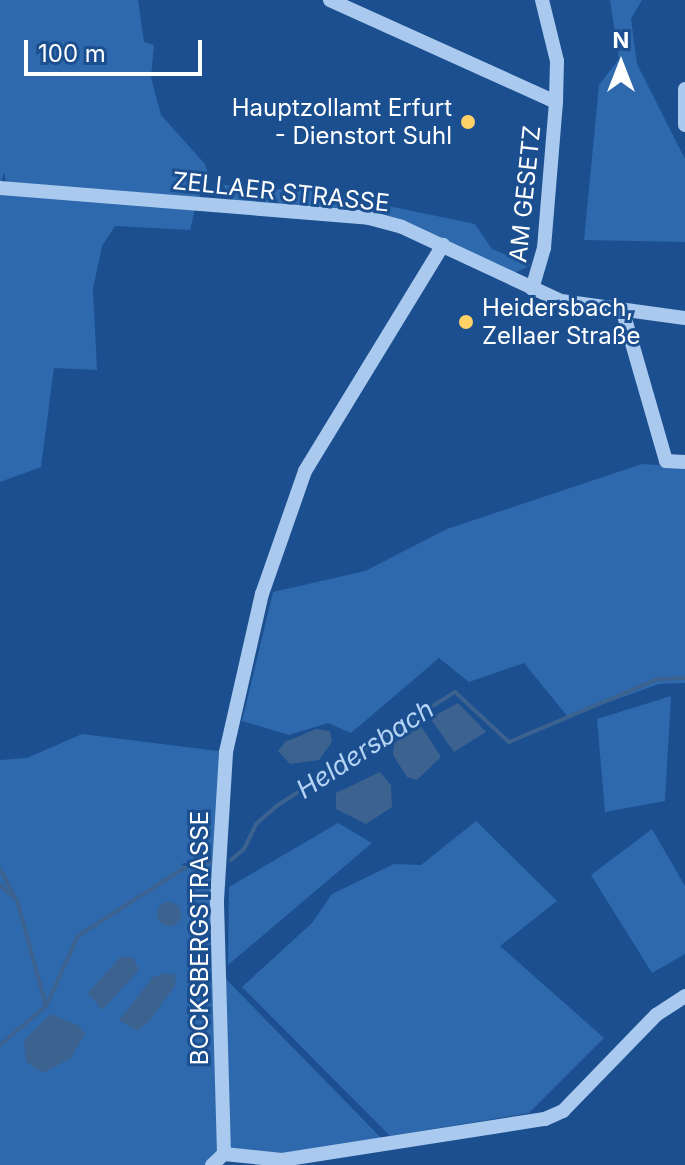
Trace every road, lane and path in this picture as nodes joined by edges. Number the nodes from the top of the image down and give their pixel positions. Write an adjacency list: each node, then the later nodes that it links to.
1 (330, 0): 4 (street, AM GESETZ)
2 (542, 0): 4 (street, AM GESETZ)
3 (685, 89): 5 (street)
4 (556, 102): 8 (street, AM GESETZ)
5 (685, 125)
6 (0, 188): 7 (street, ZELLAER STRASSE)
7 (443, 245): 8 (street, ZELLAER STRASSE); 13 (street, BOCKSBERGSTRASSE)
8 (532, 289): 9 (street, ZELLAER STRASSE)
9 (623, 312): 10 (street, ZELLAER STRASSE); 11 (street)
10 (685, 318)
11 (685, 462)
12 (685, 996): 13 (street)
13 (224, 1154): 14 (street)
14 (212, 1165)

